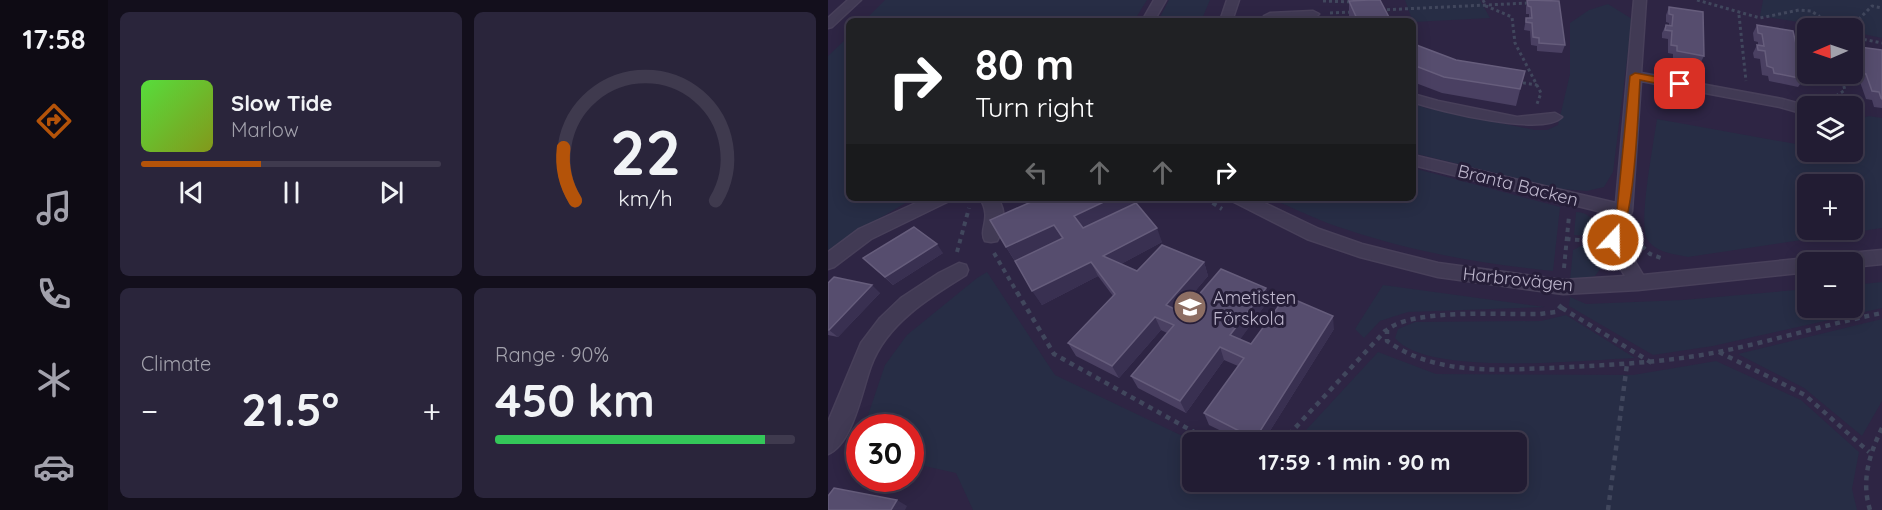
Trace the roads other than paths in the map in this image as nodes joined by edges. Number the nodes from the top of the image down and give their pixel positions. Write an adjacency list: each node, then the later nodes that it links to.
1 (855, 0): 11 (street)
2 (1160, 0): 7 (street)
3 (1233, 0): 8 (street)
4 (1275, 0): 9 (street)
5 (1311, 0): 10 (street)
6 (1640, 0): 12 (street)
7 (1151, 18)
8 (1227, 18)
9 (1270, 18): 10 (street)
10 (1314, 18)
11 (828, 24)
12 (1635, 76): 14 (street); 20 (street)
13 (1416, 99): 15 (street)
14 (1797, 108)
15 (1555, 117)
16 (1416, 161): 20 (street, Branta Backen)
17 (935, 201): 24 (street)
18 (992, 201): 21 (street)
19 (1246, 201): 27 (street, Harbrovägen)
20 (1624, 211): 27 (street)
21 (991, 236)
22 (1882, 257): 23 (street)
23 (1863, 259)
24 (828, 262)
25 (1797, 266): 27 (street, Harbrovägen)
26 (959, 270): 28 (street)
27 (1638, 283)
28 (828, 443)

